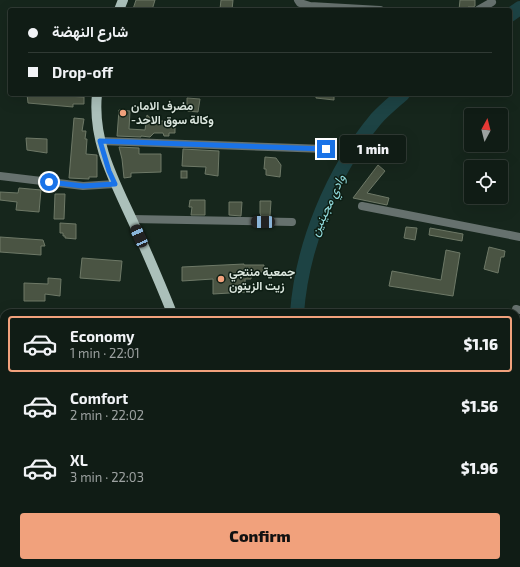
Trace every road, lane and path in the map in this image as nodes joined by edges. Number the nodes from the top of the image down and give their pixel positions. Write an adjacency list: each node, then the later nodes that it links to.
1 (298, 0): 3 (street)
2 (492, 2): 4 (street)
3 (345, 8)
4 (482, 8)
5 (97, 96): 6 (main road)
6 (100, 141): 7 (street); 9 (main road)
7 (326, 149)
8 (0, 176): 9 (street)
9 (115, 184): 11 (main road)
10 (362, 206): 13 (street)
11 (131, 219): 12 (street); 14 (main road)
12 (292, 222)
13 (520, 237)
14 (170, 309)

